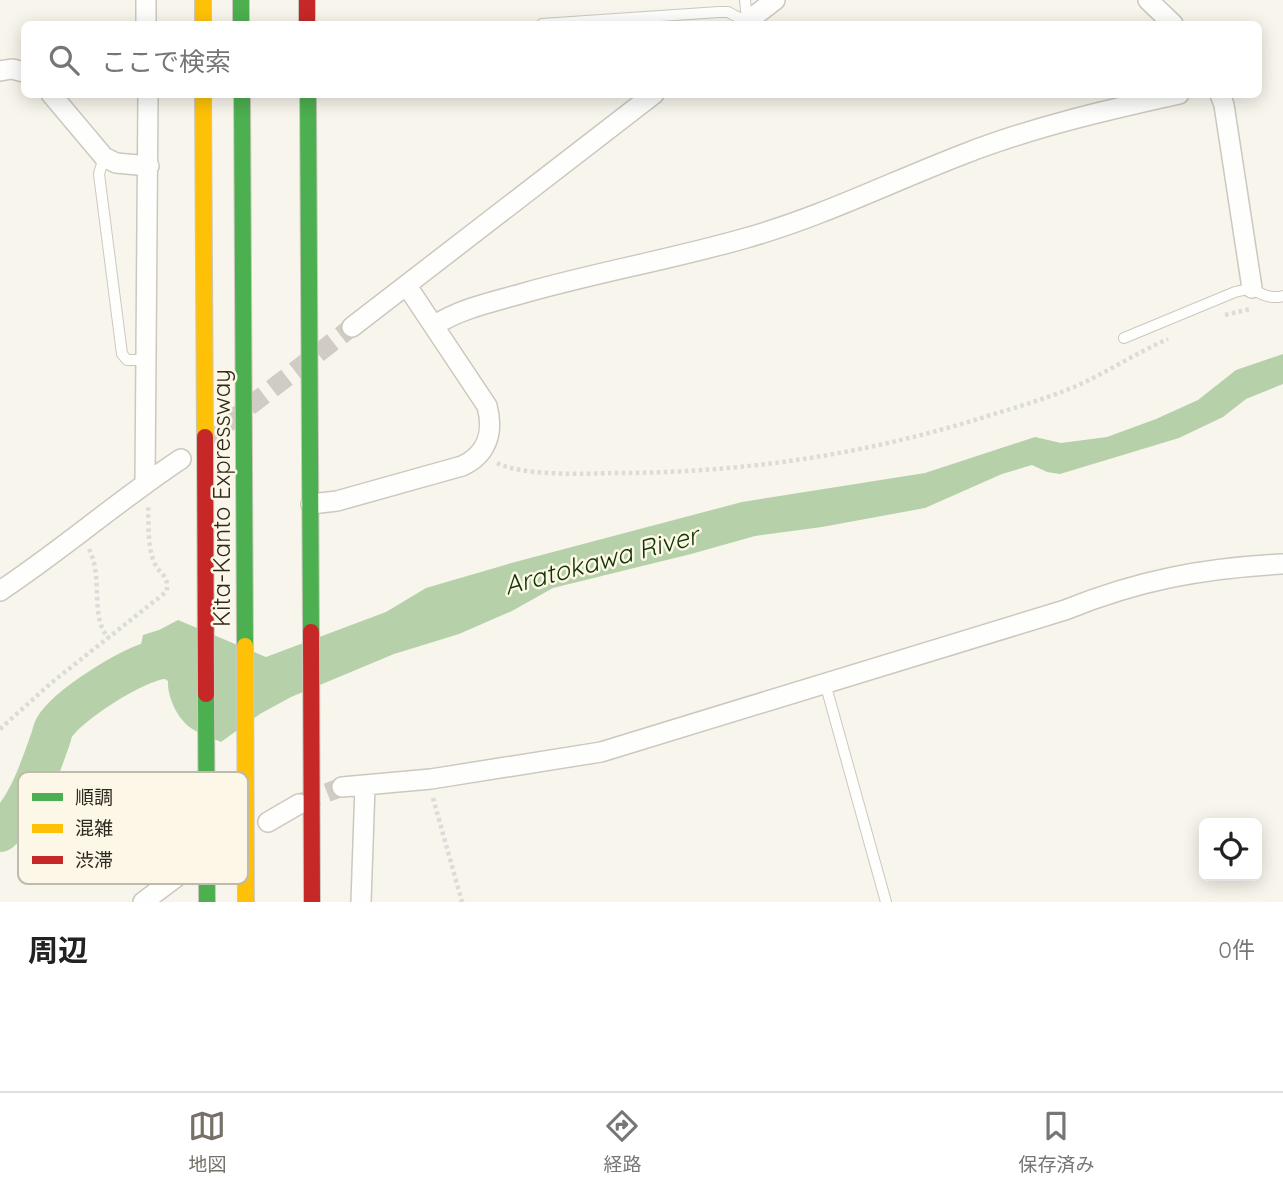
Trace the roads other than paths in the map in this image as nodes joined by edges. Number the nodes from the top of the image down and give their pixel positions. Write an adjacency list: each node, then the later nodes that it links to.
1 (146, 0): 8 (street)
2 (203, 0): 9 (main road)
3 (241, 0): 10 (main road)
4 (307, 0): 11 (main road)
5 (745, 0): 14 (lane)
6 (775, 0): 15 (street)
7 (1148, 0): 16 (street)
8 (146, 21)
9 (203, 21)
10 (241, 21)
11 (307, 21)
12 (586, 21): 13 (lane)
13 (742, 21)
14 (745, 21)
15 (748, 21)
16 (1170, 21)
17 (0, 71): 18 (street)
18 (21, 71)
19 (54, 98): 27 (street)
20 (148, 98): 28 (street)
21 (203, 98): 42 (main road, Kita-Kanto Expressway)
22 (242, 98): 43 (main road, Kita-Kanto Expressway)
23 (308, 98): 38 (main road)
24 (649, 98): 29 (street)
25 (1161, 98): 32 (street)
26 (1221, 98): 30 (street)
27 (104, 157): 28 (street); 35 (lane)
28 (149, 166): 35 (street)
29 (407, 286): 32 (street); 33 (street)
30 (1252, 288): 31 (lane); 34 (lane)
31 (1280, 297)
32 (435, 325): 38 (street)
33 (352, 327)
34 (1124, 338)
35 (146, 360): 37 (street)
36 (181, 459): 37 (street)
37 (145, 483): 40 (street)
38 (311, 504): 54 (main road)
39 (1283, 564): 41 (street)
40 (0, 591)
41 (825, 683): 44 (street); 56 (lane)
42 (207, 772)
43 (245, 772)
44 (365, 786): 45 (street); 55 (street)
45 (342, 787)
46 (299, 804): 47 (street)
47 (268, 822)
48 (167, 884): 51 (street)
49 (207, 884): 52 (main road, Kita-Kanto Expressway)
50 (246, 884): 53 (main road, Kita-Kanto Expressway)
51 (143, 902)
52 (207, 902)
53 (246, 902)
54 (312, 902)
55 (361, 902)
56 (886, 902)

